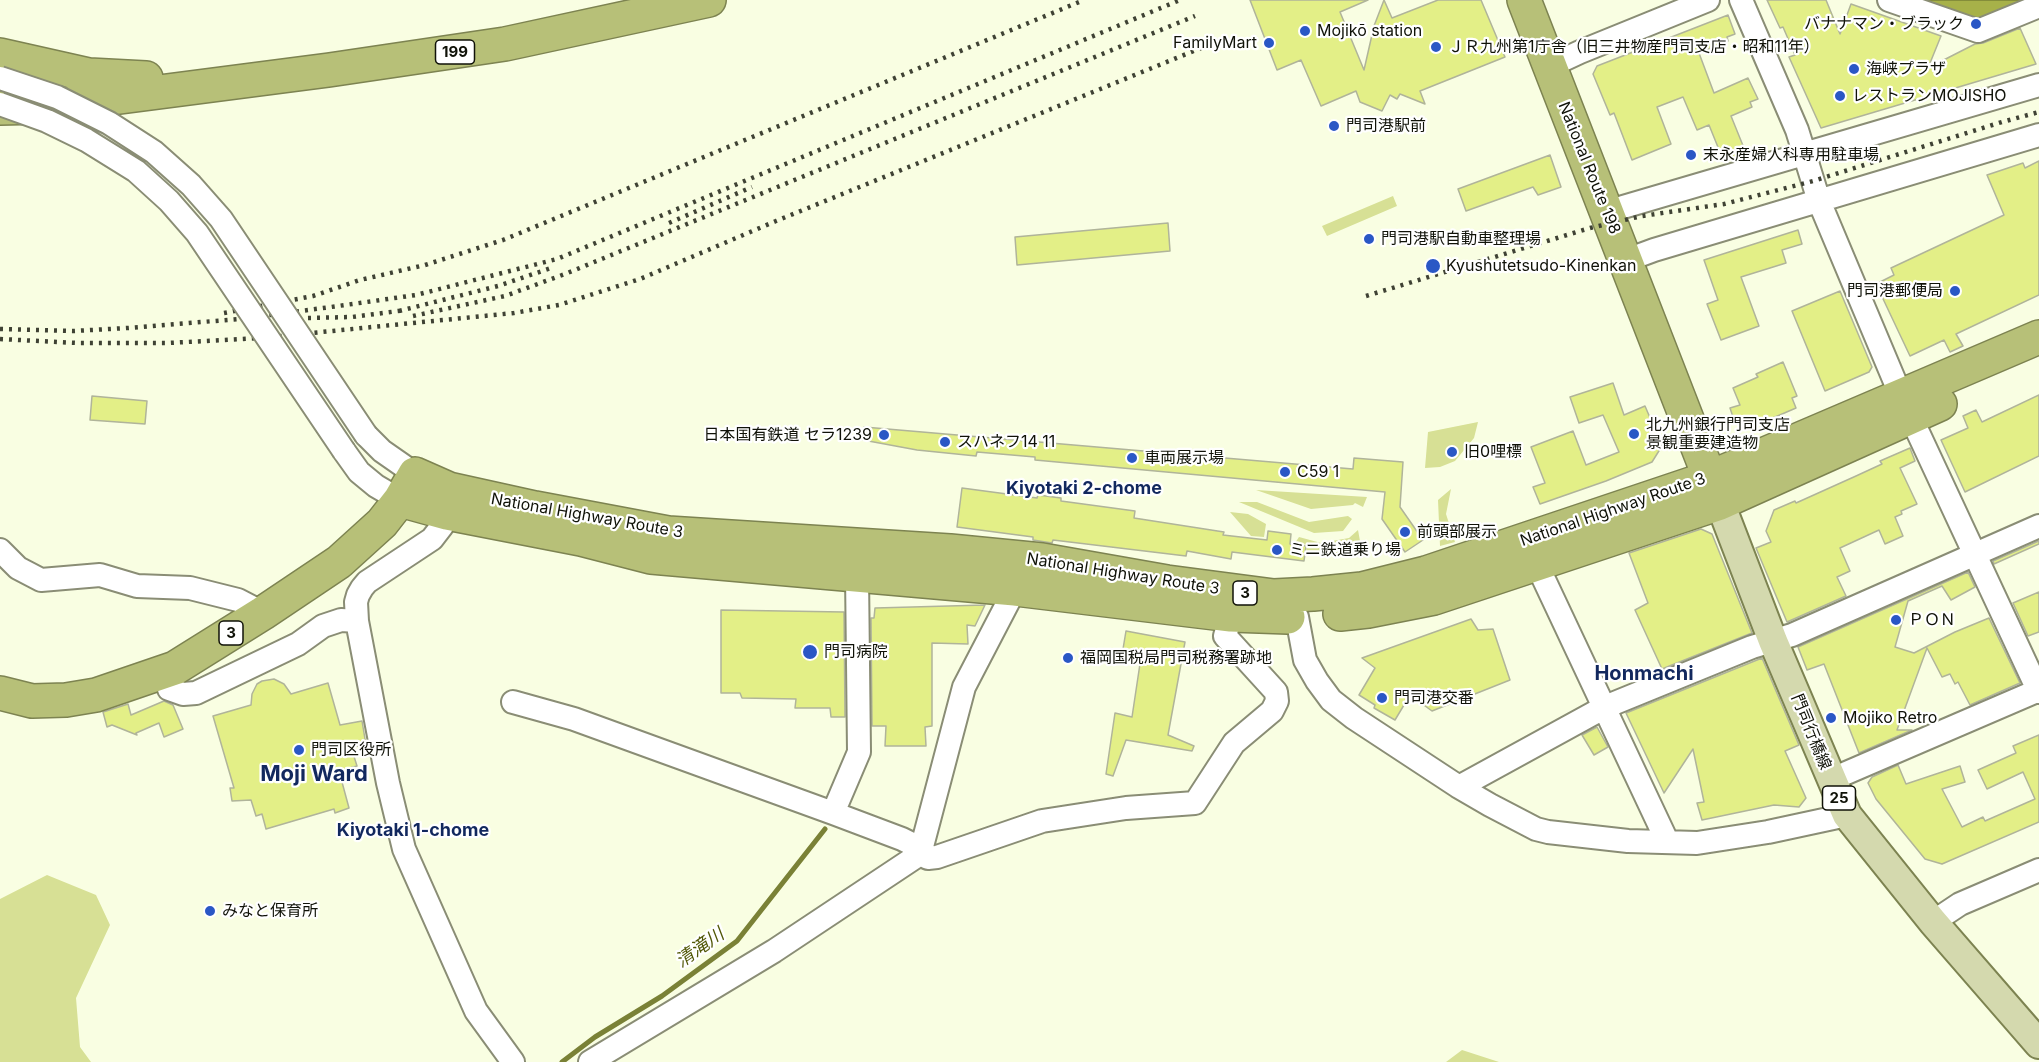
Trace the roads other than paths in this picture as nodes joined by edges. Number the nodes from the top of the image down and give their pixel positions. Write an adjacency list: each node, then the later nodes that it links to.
1 (1524, 0): 8 (highway, National Route 198)
2 (1708, 0): 8 (street)
3 (1741, 0): 14 (street)
4 (1889, 0): 6 (street)
5 (692, 2): 10 (highway, 199)
6 (2039, 6)
7 (0, 55): 10 (highway, 199)
8 (1550, 66): 16 (highway, National Route 198)
9 (0, 78): 21 (street, bridge)
10 (222, 82): 12 (highway, 199)
11 (2039, 85): 14 (street)
12 (0, 106): 21 (street, bridge)
13 (2039, 135): 15 (street)
14 (1805, 153): 15 (street); 16 (street)
15 (1819, 201): 17 (street); 20 (street)
16 (1606, 212): 17 (highway, National Route 198)
17 (1626, 260): 22 (highway, National Route 198)
18 (2039, 337): 20 (highway, National Highway Route 3 / 3)
19 (2039, 361): 20 (highway, National Highway Route 3 / 3)
20 (1906, 406): 22 (highway, National Highway Route 3 / 3); 25 (street)
21 (407, 487): 23 (highway, National Highway Route 3 / 3); 28 (highway, National Highway Route 3 / 3); 31 (highway, 3)
22 (1715, 491): 27 (highway, National Highway Route 3 / 3); 35 (main road, 門司行橋線 / 25)
23 (447, 513): 29 (highway, National Highway Route 3 / 3); 34 (street)
24 (2039, 526): 25 (street)
25 (1971, 548): 35 (street); 37 (street)
26 (0, 550): 31 (street)
27 (1531, 551): 28 (highway, National Highway Route 3 / 3); 33 (highway, National Highway Route 3 / 3); 40 (street)
28 (1025, 558): 30 (street)
29 (858, 574): 30 (highway, National Highway Route 3 / 3); 43 (street)
30 (1015, 589): 32 (highway, National Highway Route 3 / 3); 46 (street)
31 (263, 613): 36 (highway, 3)
32 (1231, 615): 33 (highway, National Highway Route 3 / 3); 46 (street)
33 (1297, 617): 42 (street)
34 (357, 621): 36 (street); 50 (street)
35 (1783, 638): 40 (street); 41 (main road, 門司行橋線 / 25)
36 (164, 671): 38 (highway, 3)
37 (2039, 691): 41 (street)
38 (0, 693)
39 (513, 702): 43 (street)
40 (1605, 707): 42 (street); 45 (street)
41 (1830, 780): 44 (main road, 門司行橋線 / 25)
42 (1459, 787): 45 (street)
43 (833, 813): 46 (street)
44 (1847, 815): 45 (street); 48 (main road, 門司行橋線 / 25)
45 (1667, 841)
46 (920, 854): 51 (street)
47 (2039, 870): 48 (street)
48 (1933, 922): 49 (main road, 門司行橋線 / 25)
49 (2039, 1044)
50 (513, 1062)
51 (590, 1062)

